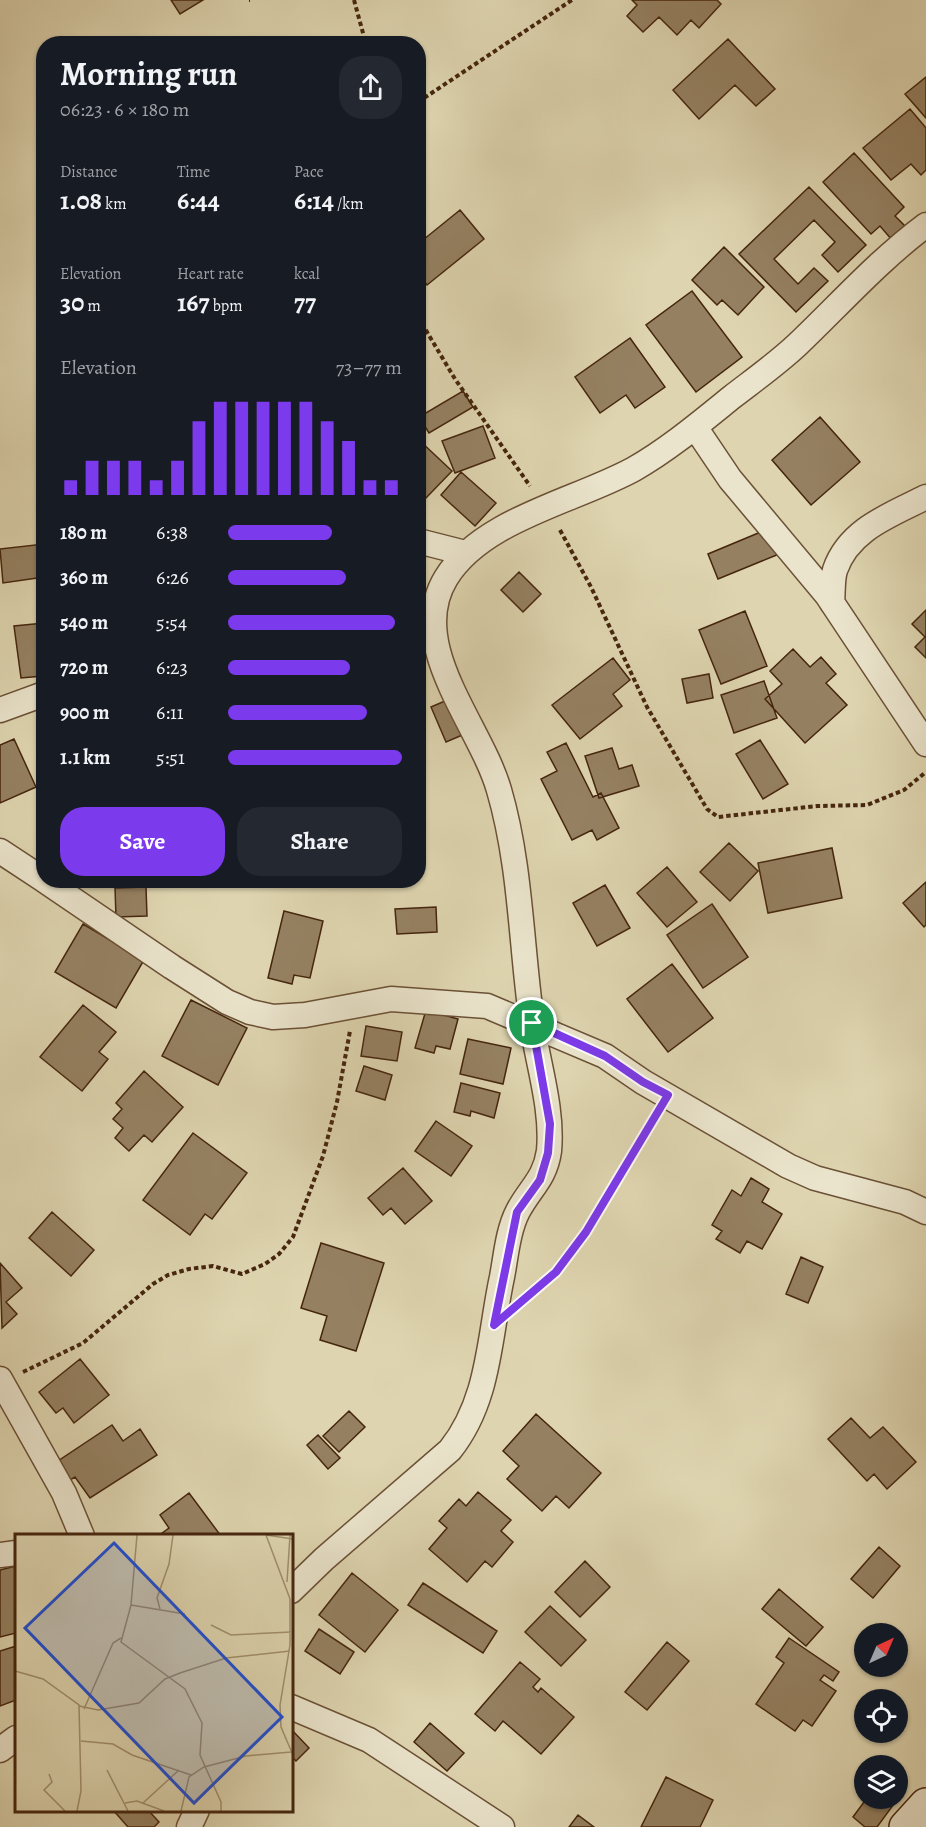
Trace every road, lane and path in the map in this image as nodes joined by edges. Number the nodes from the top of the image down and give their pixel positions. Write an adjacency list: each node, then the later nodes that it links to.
1 (354, 0): 3 (path)
2 (572, 0): 4 (path)
3 (364, 36)
4 (426, 97)
5 (926, 225): 7 (street)
6 (426, 330): 9 (path)
7 (695, 427): 9 (street); 12 (street)
8 (926, 497): 12 (street)
9 (545, 506): 11 (street); 16 (path)
10 (426, 543): 11 (street)
11 (465, 553): 21 (street)
12 (832, 603): 15 (street)
13 (36, 697): 14 (street)
14 (0, 710)
15 (926, 744)
16 (926, 772)
17 (0, 851): 18 (street)
18 (36, 875)
19 (56, 888): 20 (street)
20 (354, 1007): 21 (street); 25 (path)
21 (532, 1023): 22 (street); 24 (street)
22 (668, 1095): 23 (street); 24 (path)
23 (926, 1212)
24 (494, 1325): 29 (street)
25 (1, 1381): 26 (street)
26 (81, 1534)
27 (15, 1553): 28 (street)
28 (0, 1555)
29 (292, 1590)
30 (292, 1707): 36 (street)
31 (15, 1739): 32 (street)
32 (0, 1750)
33 (926, 1805): 37 (street)
34 (196, 1812): 35 (street)
35 (189, 1827)
36 (502, 1827)
37 (906, 1827)

